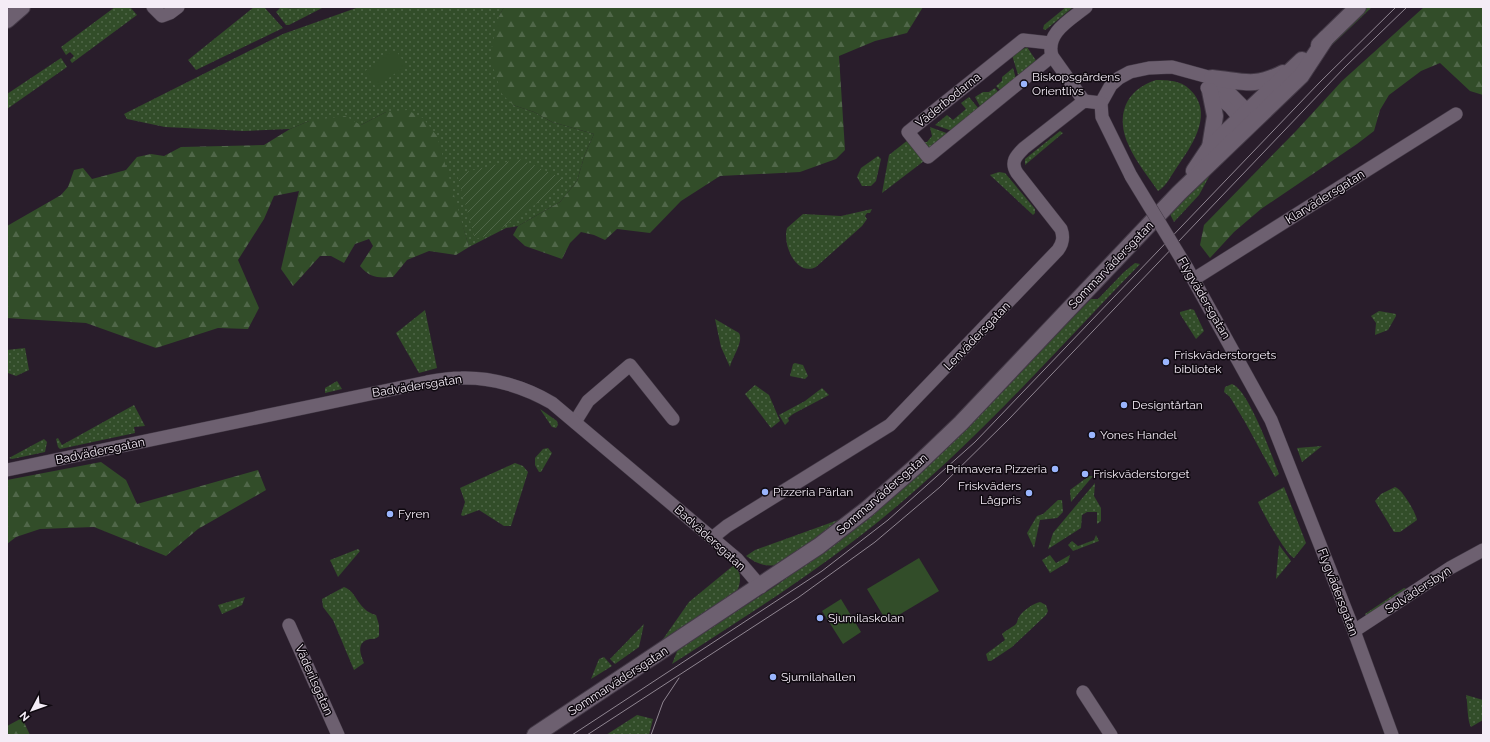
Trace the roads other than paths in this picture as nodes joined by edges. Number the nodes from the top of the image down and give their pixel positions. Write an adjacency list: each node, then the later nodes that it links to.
1 (22, 7): 6 (street)
2 (153, 7): 3 (street)
3 (178, 7)
4 (1086, 7): 8 (street)
5 (1358, 7): 7 (street, Sommarvädersgatan)
6 (7, 20)
7 (1326, 38): 10 (street, Sommarvädersgatan); 15 (street, Sommarvädersgatan)
8 (1050, 43): 9 (street); 9 (street, Väderbodarna)
9 (1052, 56): 12 (street)
10 (1295, 67): 11 (street); 15 (street, Sommarvädersgatan)
11 (1211, 84): 13 (street); 15 (street); 16 (street)
12 (1084, 100): 13 (street); 22 (street, Lenvädersgatan)
13 (1101, 103): 18 (street, Flygvädersgatan, bridge)
14 (1456, 114): 18 (street, Klarvädersgatan)
15 (1248, 119): 16 (street, Sommarvädersgatan); 17 (street, Sommarvädersgatan)
16 (1210, 147): 17 (street, Sommarvädersgatan)
17 (1179, 193): 24 (street, Sommarvädersgatan)
18 (1191, 274): 26 (street, Flygvädersgatan)
19 (673, 419): 20 (street)
20 (575, 422): 21 (street, Badvädersgatan); 22 (street, Badvädersgatan)
21 (7, 470)
22 (712, 538): 24 (street, Badvädersgatan)
23 (1483, 550): 26 (street, Solvädersbyn)
24 (761, 587): 29 (street, Sommarvädersgatan)
25 (289, 625): 28 (street, Väderilsgatan)
26 (1354, 631): 31 (street, Flygvädersgatan)
27 (1083, 692): 30 (street)
28 (338, 735)
29 (535, 735)
30 (1111, 735)
31 (1392, 735)

